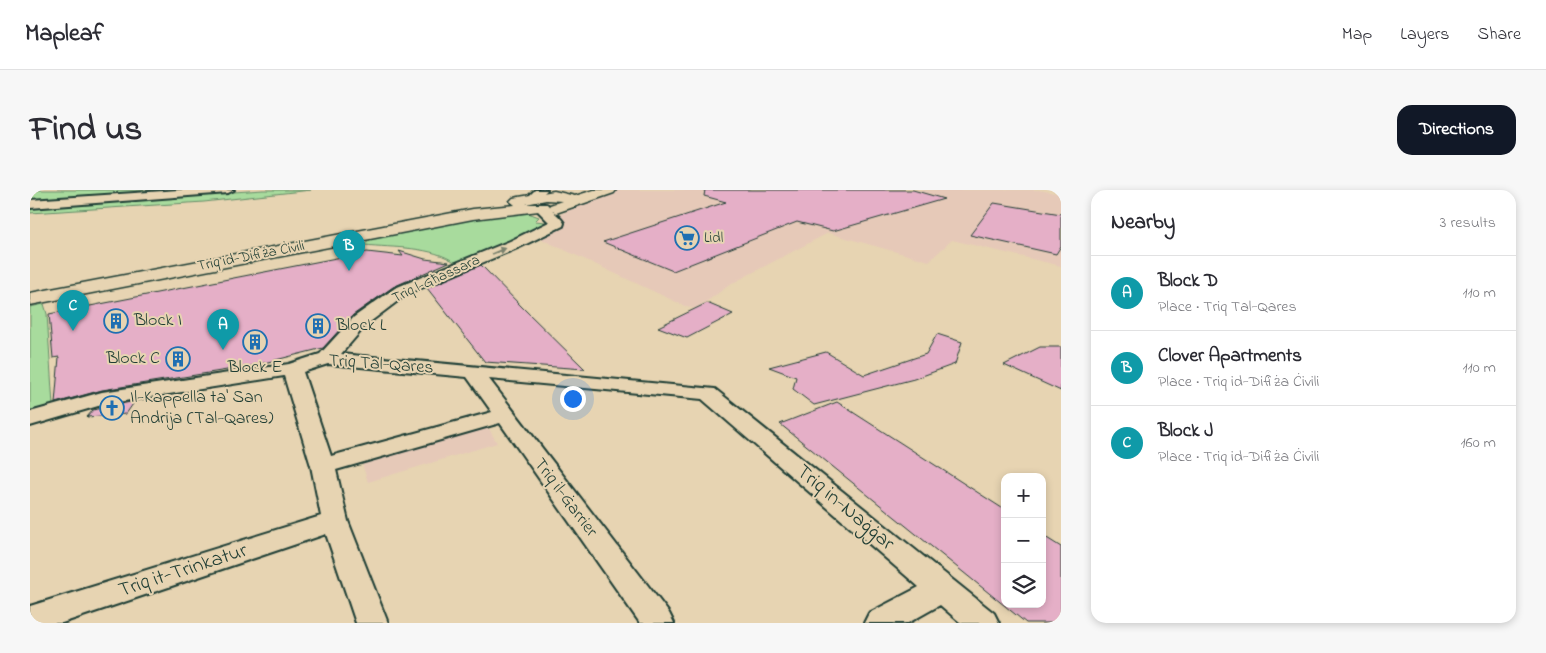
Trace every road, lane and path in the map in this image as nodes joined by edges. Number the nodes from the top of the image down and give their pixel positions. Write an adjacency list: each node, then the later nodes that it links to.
1 (228, 190): 4 (street)
2 (609, 190): 3 (main road, Triq id-Difiża Ċivili)
3 (552, 202): 5 (main road, Triq id-Difiża Ċivili); 6 (street, Triq l-Għassara, one-way to 3)
4 (30, 204)
5 (30, 299)
6 (327, 358): 7 (street, Triq Tal-Qares); 8 (street, Triq Tal-Qares)
7 (292, 370): 11 (street, Triq Tal-Qares); 12 (street)
8 (474, 372): 9 (street, Triq Tal-Qares); 10 (street, Triq il-Ġarrier)
9 (708, 393): 14 (street, Triq in-Naġġar)
10 (504, 415): 12 (street); 17 (street, Triq il-Ġarrier)
11 (30, 419)
12 (323, 466): 13 (street)
13 (336, 521): 15 (street, Triq it-Trinkatur); 16 (street)
14 (943, 590): 18 (street); 19 (street, Triq in-Naġġar)
15 (30, 620)
16 (372, 623)
17 (658, 623)
18 (880, 623)
19 (983, 623)

